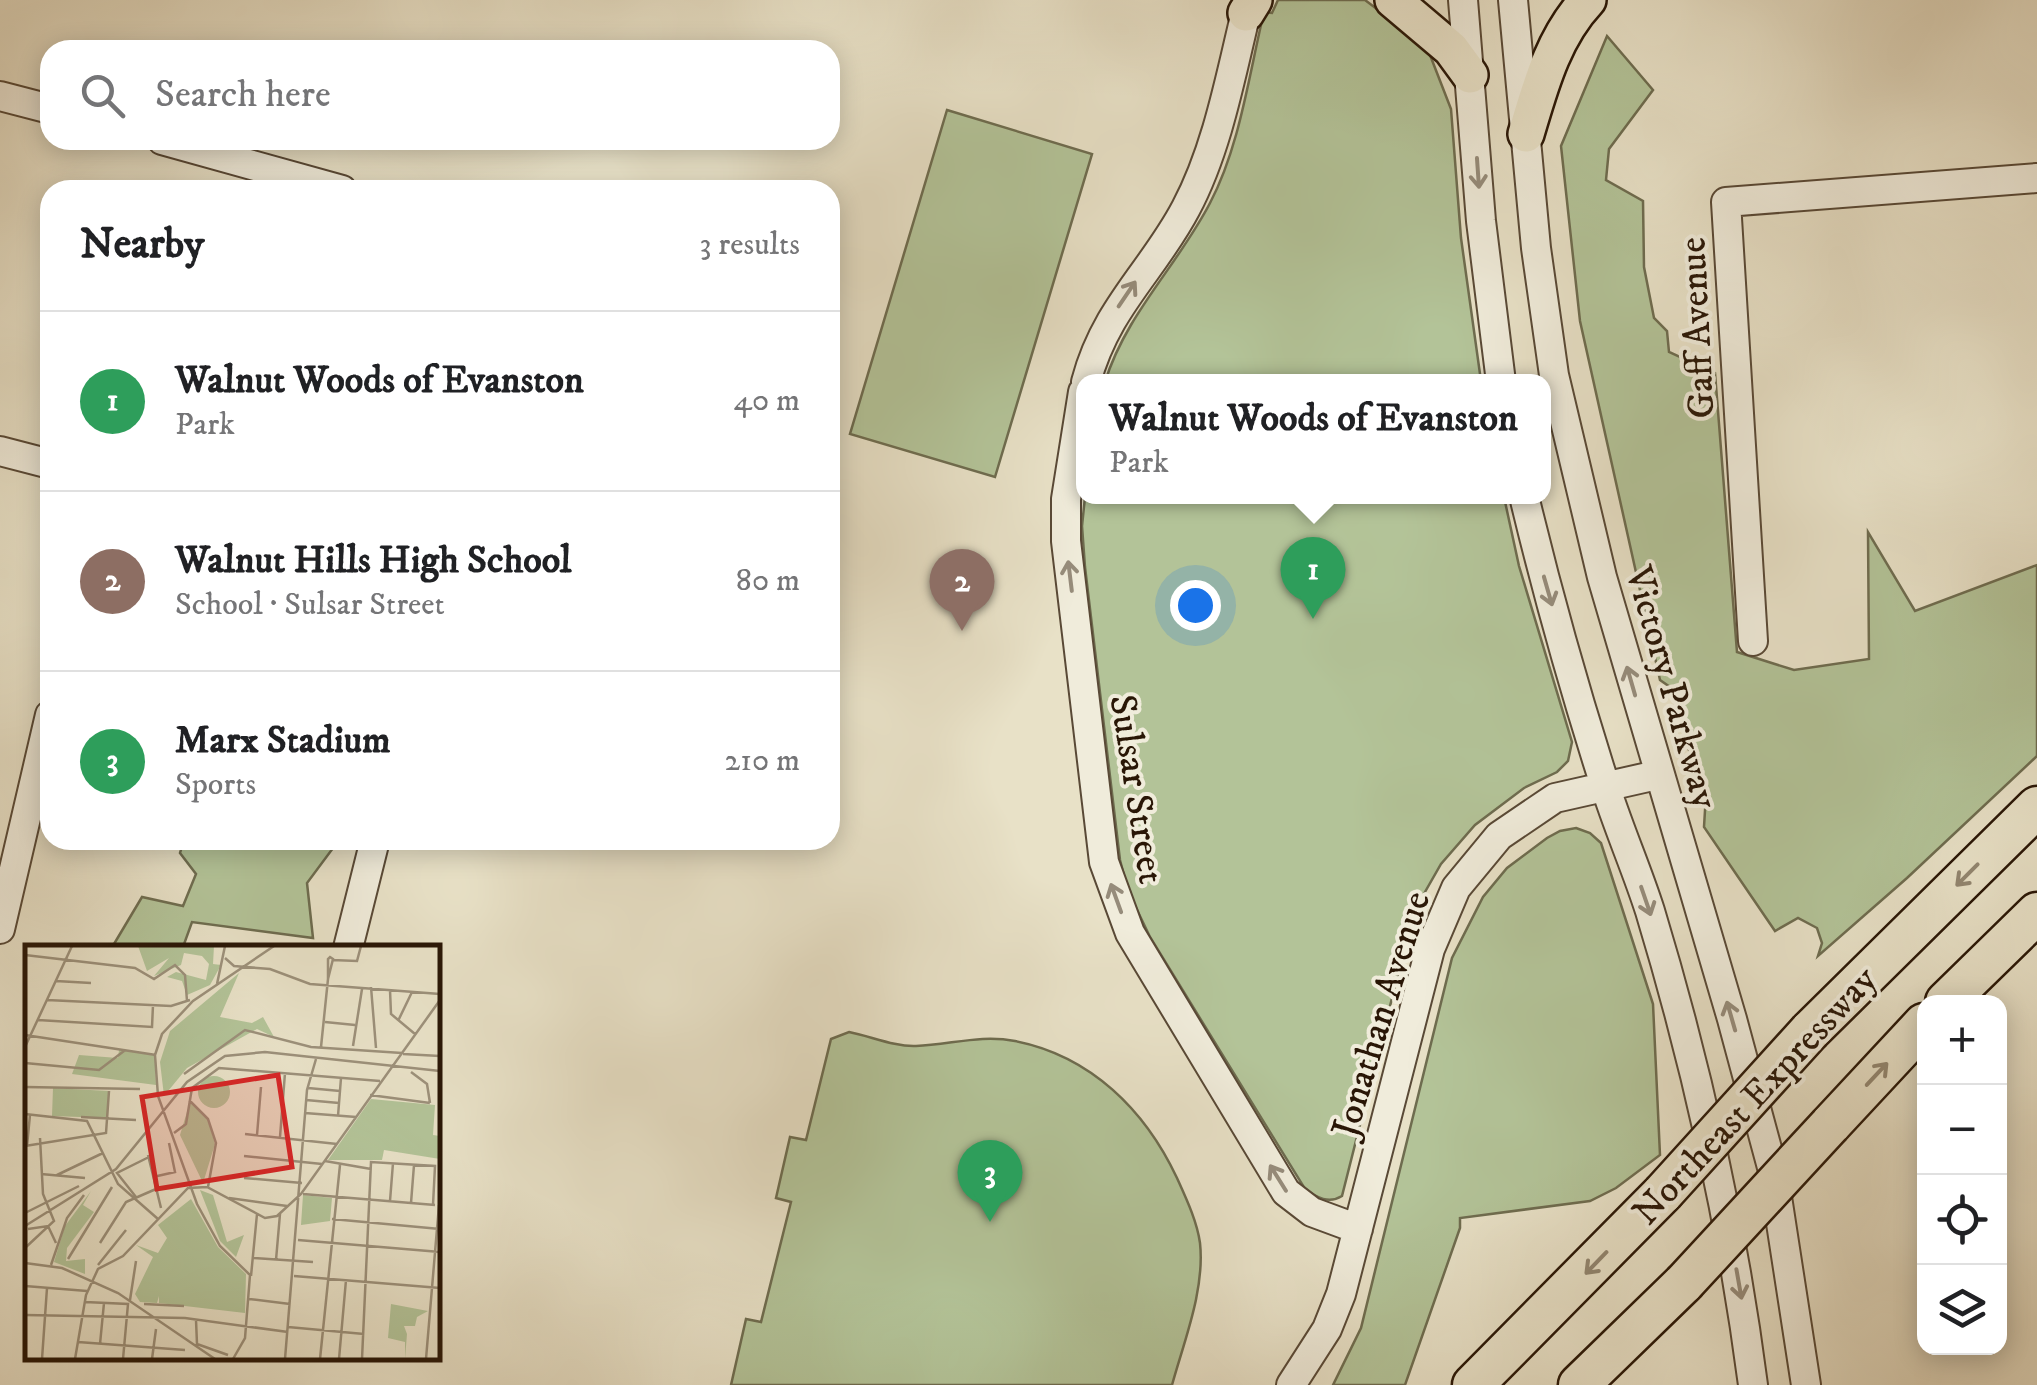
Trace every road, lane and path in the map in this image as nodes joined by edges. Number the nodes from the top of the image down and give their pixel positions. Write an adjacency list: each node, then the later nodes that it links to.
1 (1393, 0): 6 (main road)
2 (1463, 0): 6 (street)
3 (1513, 0): 9 (street, Victory Parkway)
4 (1588, 0): 9 (main road)
5 (1250, 4): 13 (street, one-way to 5)
6 (1470, 76): 14 (street, one-way to 14)
7 (0, 96): 8 (street)
8 (40, 106)
9 (1526, 134): 21 (street, Victory Parkway, one-way to 9)
10 (198, 150): 12 (street)
11 (2037, 178): 19 (street, Gaff Avenue)
12 (306, 180)
13 (1089, 374)
14 (1500, 374)
15 (1076, 436): 30 (street, Sulsar Street, one-way to 15)
16 (0, 452): 17 (street)
17 (40, 462)
18 (1526, 504): 22 (street, one-way to 22)
19 (1753, 641)
20 (40, 757): 26 (street)
21 (1658, 774): 22 (street, Jonathan Avenue); 35 (street, Victory Parkway, one-way to 21)
22 (1605, 784): 30 (street, Jonathan Avenue); 34 (street, one-way to 34)
23 (2037, 807): 32 (highway, Northeast Expressway, one-way to 32, bridge)
24 (372, 850): 27 (street)
25 (2037, 913): 28 (highway)
26 (0, 929)
27 (349, 945)
28 (1953, 995)
29 (1917, 1031): 33 (highway, Northeast Expressway, one-way to 29, bridge)
30 (1358, 1230): 31 (street, Jonathan Avenue)
31 (1291, 1385)
32 (1473, 1385)
33 (1579, 1385)
34 (1753, 1385)
35 (1806, 1385)

